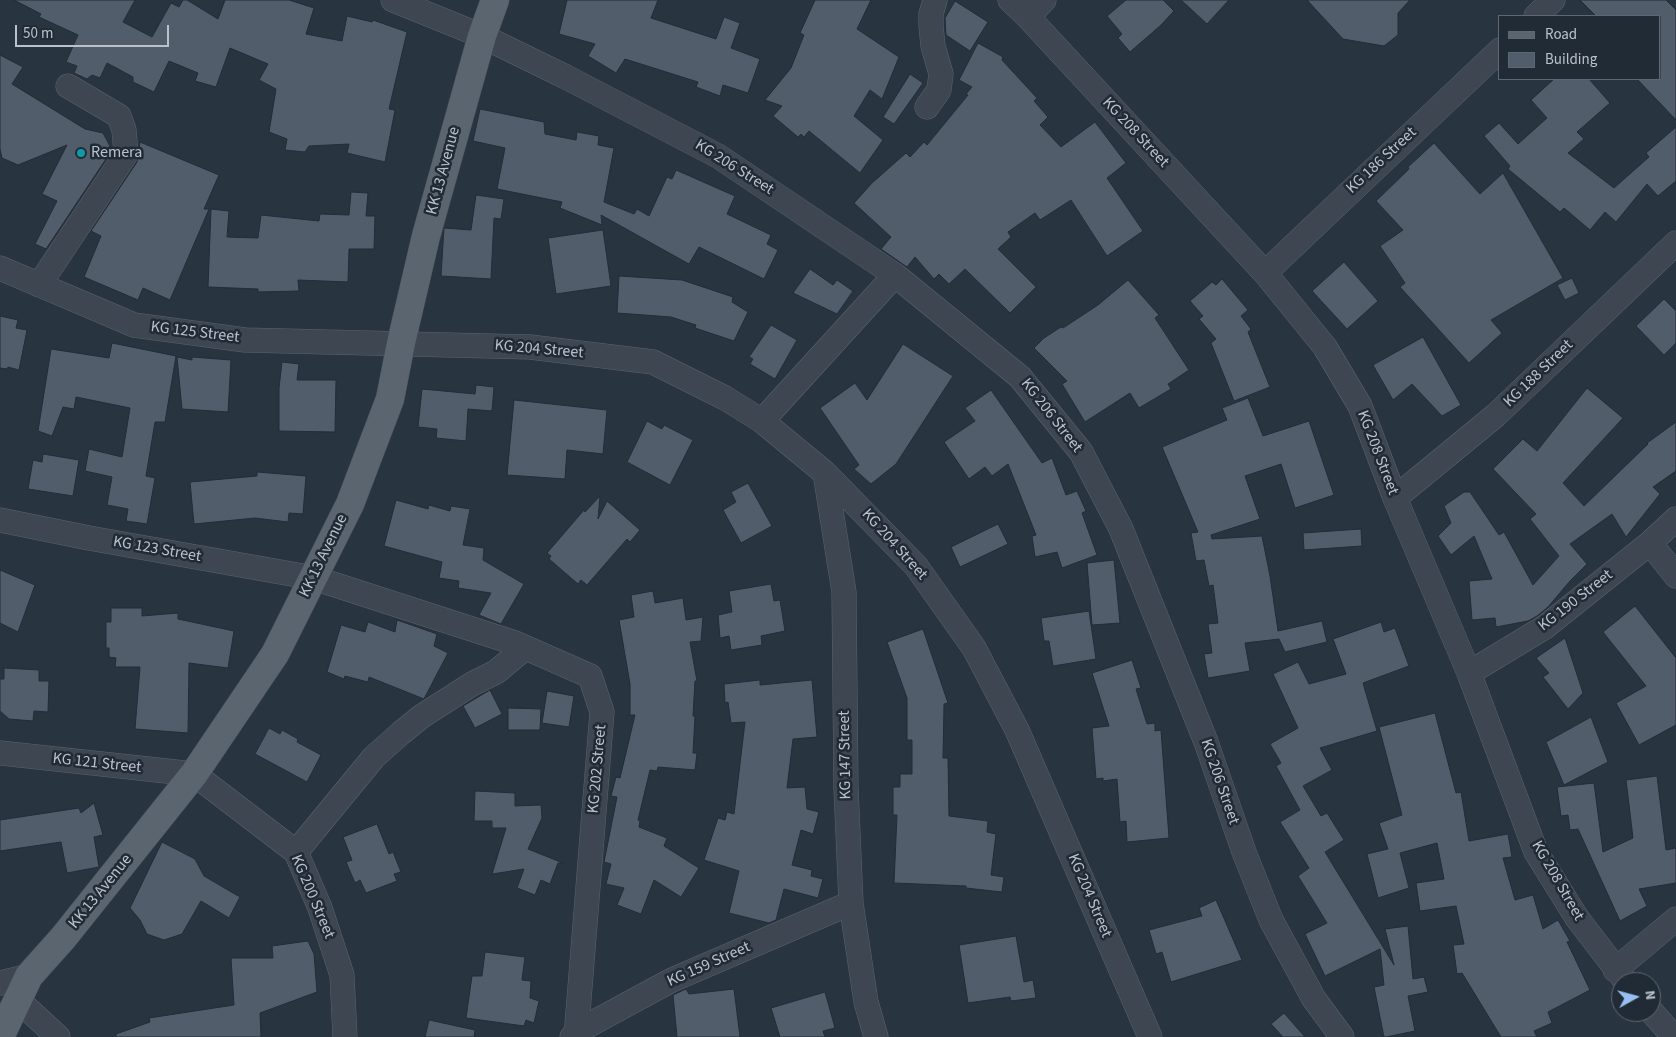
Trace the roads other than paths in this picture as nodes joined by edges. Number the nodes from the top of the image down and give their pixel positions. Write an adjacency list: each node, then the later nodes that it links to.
1 (393, 0): 9 (street, KG 206 Street)
2 (495, 0): 9 (main road, KK 13 Avenue)
3 (936, 0): 12 (street)
4 (1010, 0): 8 (street, KG 208 Street)
5 (1044, 0): 8 (street)
6 (1552, 0): 7 (street)
7 (1537, 15)
8 (1028, 17): 15 (street, KG 208 Street)
9 (482, 36): 16 (street, KG 206 Street); 18 (main road, KK 13 Avenue)
10 (1498, 52): 15 (street, KG 186 Street)
11 (68, 86): 17 (street)
12 (927, 108)
13 (1676, 243): 21 (street, KG 188 Street)
14 (0, 268): 17 (street, KG 125 Street)
15 (1265, 273): 21 (street, KG 208 Street)
16 (895, 275): 19 (street); 44 (street, KG 206 Street)
17 (39, 285): 18 (street, KG 125 Street)
18 (401, 343): 19 (street, KG 204 Street); 26 (main road, KK 13 Avenue)
19 (762, 421): 20 (street, KG 204 Street)
20 (825, 472): 32 (street, KG 147 Street); 43 (street, KG 204 Street)
21 (1395, 498): 28 (street, KG 208 Street)
22 (1676, 519): 24 (street, KG 190 Street)
23 (0, 520): 26 (street, KG 123 Street)
24 (1650, 543): 25 (street); 28 (street, KG 190 Street)
25 (1676, 576)
26 (314, 578): 27 (street, KG 202 Street); 30 (main road, KK 13 Avenue)
27 (525, 648): 31 (street); 38 (street, KG 202 Street)
28 (1469, 673): 34 (street, KG 208 Street)
29 (0, 753): 30 (street, KG 121 Street)
30 (194, 774): 31 (street, KG 200 Street); 36 (main road, KK 13 Avenue)
31 (296, 852): 41 (street, KG 200 Street)
32 (851, 903): 38 (street, KG 159 Street); 42 (street, KG 147 Street)
33 (1676, 919): 35 (street)
34 (1617, 972)
35 (1624, 972)
36 (9, 992): 39 (main road, KK 13 Avenue); 40 (street)
37 (1661, 1022): 45 (street)
38 (575, 1035)
39 (0, 1037)
40 (58, 1037)
41 (345, 1037)
42 (876, 1037)
43 (1150, 1037)
44 (1342, 1037)
45 (1674, 1037)

